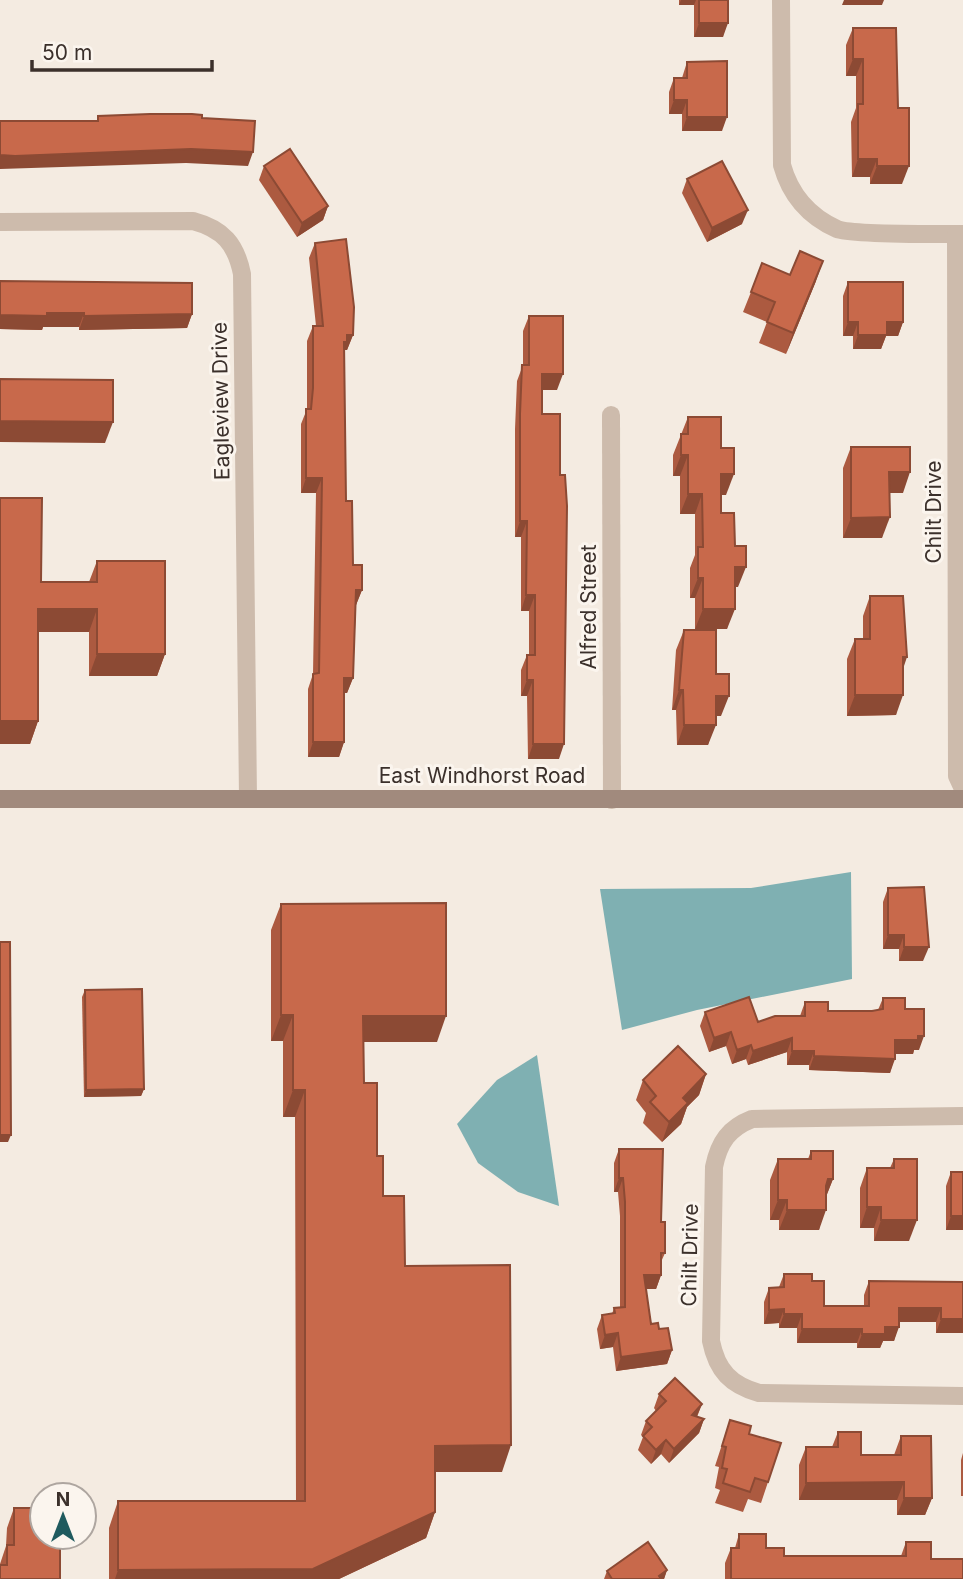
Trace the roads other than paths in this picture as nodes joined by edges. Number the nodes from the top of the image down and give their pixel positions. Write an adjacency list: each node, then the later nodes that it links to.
1 (781, 0): 3 (street)
2 (0, 222): 6 (street, Eagleview Drive)
3 (959, 234): 5 (street, Chilt Drive)
4 (611, 415): 9 (street, Alfred Street)
5 (963, 789)
6 (248, 798): 7 (street, East Windhorst Road); 9 (street, East Windhorst Road)
7 (0, 799)
8 (963, 799): 9 (street, East Windhorst Road)
9 (612, 800)
10 (963, 1115): 11 (street, Chilt Drive)
11 (963, 1396)

